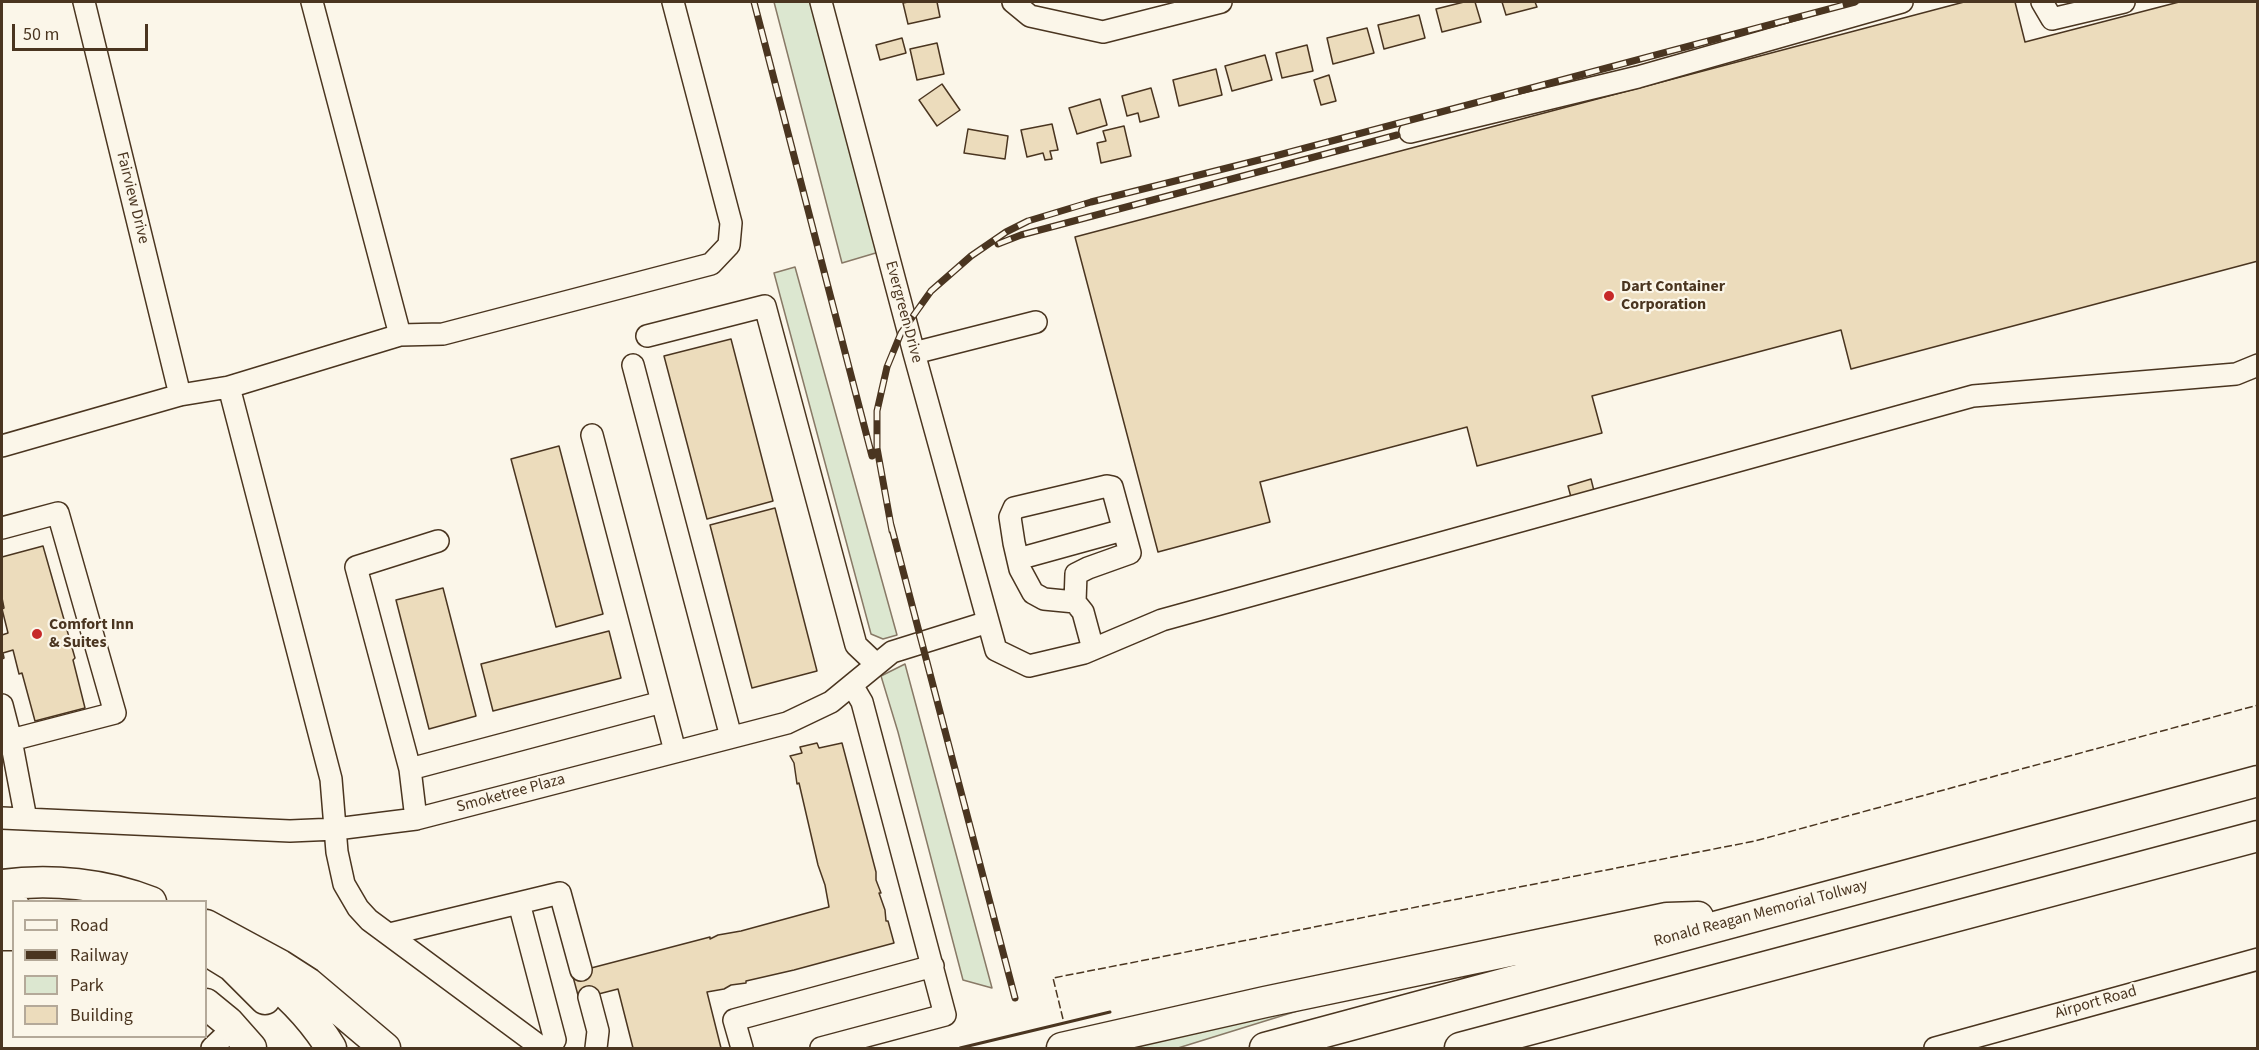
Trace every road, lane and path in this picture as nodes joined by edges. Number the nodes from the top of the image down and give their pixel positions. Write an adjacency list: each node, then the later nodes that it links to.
1 (84, 2): 18 (street, Fairview Drive)
2 (312, 2): 12 (street)
3 (673, 2): 12 (street)
4 (821, 2): 14 (street, Evergreen Drive)
5 (1013, 2): 6 (street)
6 (1221, 2)
7 (1902, 2): 10 (street)
8 (2042, 2): 9 (street)
9 (2124, 2)
10 (1410, 132)
11 (1036, 322): 14 (street)
12 (400, 335): 17 (street)
13 (647, 336): 28 (street)
14 (914, 353): 26 (street, Evergreen Drive)
15 (633, 365): 32 (street)
16 (2258, 365): 27 (street, Evergreen Drive)
17 (229, 387): 18 (street); 40 (street)
18 (180, 395): 20 (street)
19 (591, 435): 30 (street)
20 (2, 446)
21 (2, 528): 33 (street)
22 (1123, 530): 24 (street); 24 (street); 25 (street)
23 (438, 541): 35 (street)
24 (1018, 559): 25 (street)
25 (1075, 602): 27 (street)
26 (988, 622): 27 (street, Evergreen Drive); 28 (street, Smoketree Plaza)
27 (1093, 649)
28 (876, 664): 29 (street, Smoketree Plaza)
29 (852, 685): 32 (street, Smoketree Plaza); 51 (street)
30 (662, 702): 34 (street); 35 (street)
31 (2, 705): 33 (street)
32 (731, 737): 34 (street, Smoketree Plaza)
33 (11, 740): 38 (street)
34 (675, 752): 39 (street, Smoketree Plaza)
35 (410, 769): 39 (street)
36 (2258, 781): 45 (highway, Ronald Reagan Memorial Tollway)
37 (2, 818): 38 (street, Smoketree Plaza)
38 (26, 819): 40 (street, Smoketree Plaza)
39 (417, 819): 40 (street, Smoketree Plaza)
40 (336, 829): 48 (street)
41 (2258, 836): 67 (highway)
42 (2, 885): 43 (highway)
43 (146, 900)
44 (519, 903): 48 (street); 52 (street); 61 (street)
45 (1755, 915): 65 (highway); 66 (highway, Ronald Reagan Memorial Tollway)
46 (207, 928): 58 (highway)
47 (207, 928): 59 (highway)
48 (390, 934): 60 (street)
49 (207, 951): 57 (highway)
50 (2258, 959): 68 (street, Airport Road)
51 (933, 966): 63 (street); 64 (street)
52 (581, 970)
53 (589, 997): 62 (street)
54 (207, 1005): 55 (highway)
55 (242, 1038): 56 (street)
56 (212, 1048)
57 (308, 1048)
58 (331, 1048)
59 (385, 1048)
60 (542, 1048)
61 (550, 1048)
62 (596, 1048)
63 (742, 1048)
64 (821, 1048)
65 (1062, 1048)
66 (1265, 1048)
67 (1460, 1048)
68 (1935, 1048)

